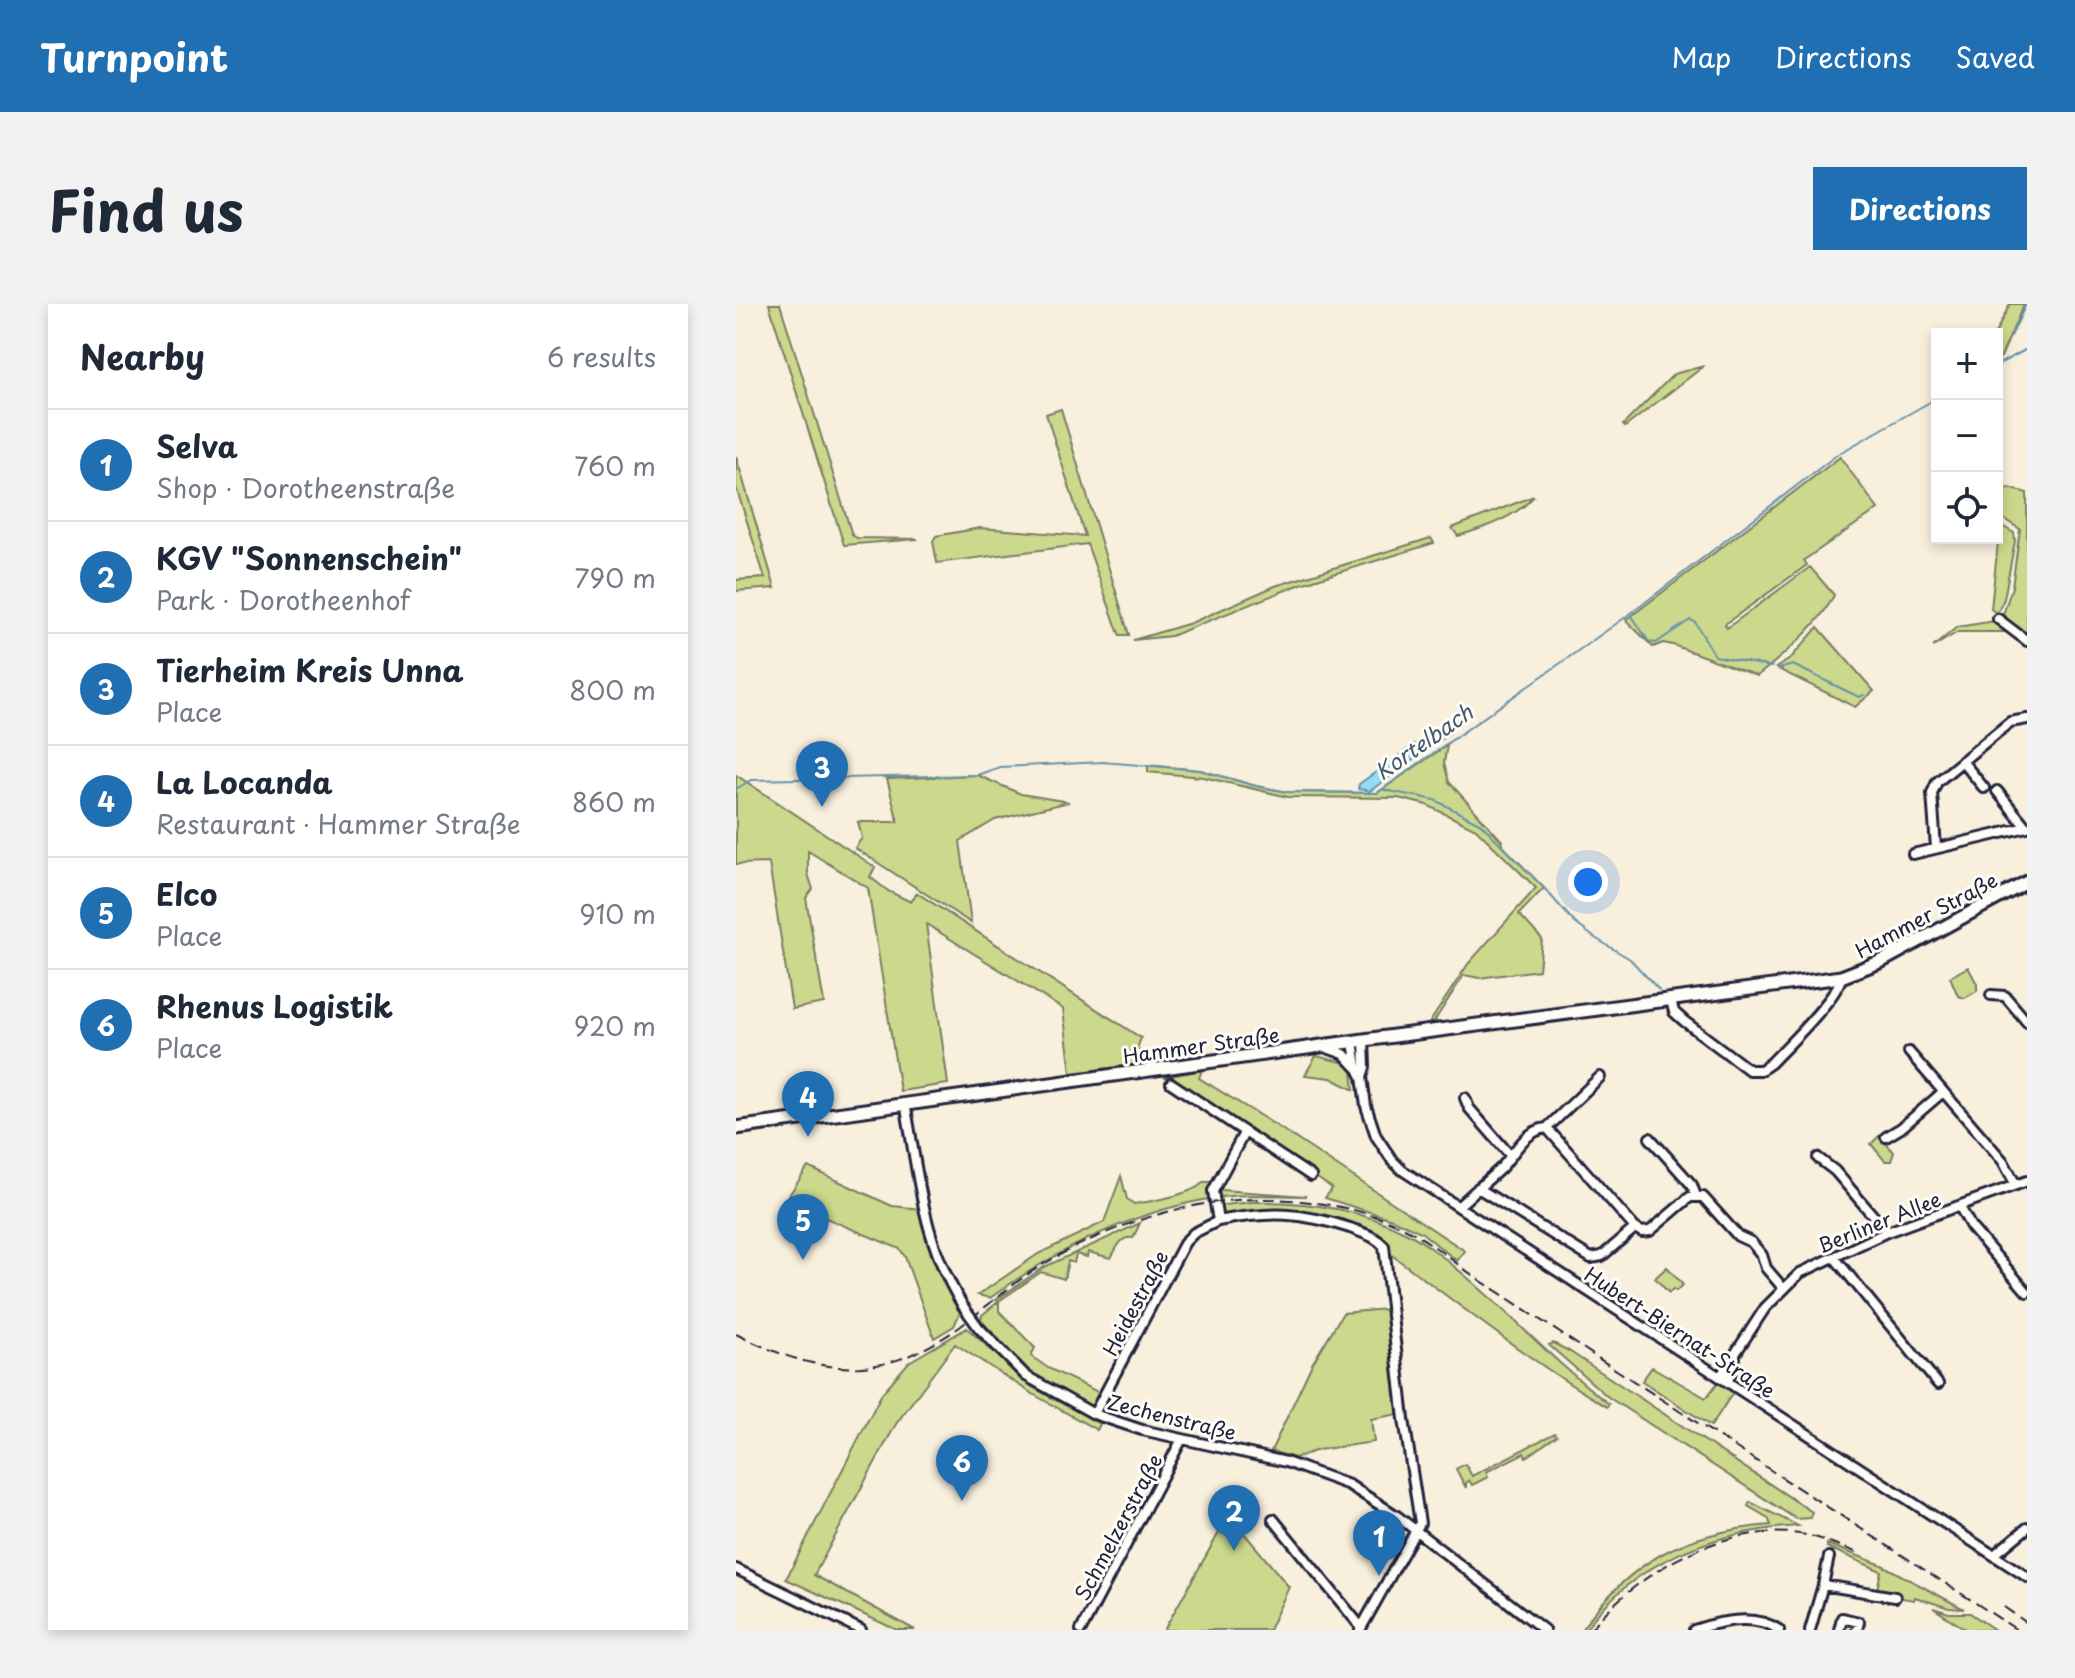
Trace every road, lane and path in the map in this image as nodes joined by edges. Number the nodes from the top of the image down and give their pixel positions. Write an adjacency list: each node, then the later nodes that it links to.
1 (1998, 619): 2 (street)
2 (2027, 641)
3 (2027, 719): 4 (street)
4 (1962, 761): 5 (street); 8 (street)
5 (1984, 788)
6 (1997, 791): 7 (street)
7 (2026, 827): 8 (street)
8 (1936, 848): 9 (street)
9 (1913, 854)
10 (2027, 882): 11 (main road, Hammer Straße)
11 (1841, 977): 13 (main road, Hammer Straße); 13 (street, Hammer Straße)
12 (1991, 995): 14 (street)
13 (1671, 1000): 15 (main road, Hammer Straße)
14 (2027, 1022)
15 (1358, 1041): 16 (main road, Hammer Straße); 18 (street, Hubert-Biernat-Straße); 19 (street, Hubert-Biernat-Straße)
16 (1322, 1047): 18 (street); 24 (main road, Hammer Straße)
17 (1909, 1052): 22 (street)
18 (1357, 1067): 19 (street, Hubert-Biernat-Straße)
19 (1362, 1077): 37 (street, Hubert-Biernat-Straße)
20 (1600, 1077): 26 (street)
21 (1171, 1083): 27 (street)
22 (1943, 1092): 28 (street); 34 (street)
23 (1465, 1098): 30 (street)
24 (905, 1103): 25 (main road, Hammer Straße); 47 (street, Zechenstraße, bridge)
25 (736, 1128)
26 (1547, 1128): 30 (street); 40 (street)
27 (1244, 1133): 32 (street); 39 (street)
28 (1886, 1137)
29 (1650, 1138): 36 (street)
30 (1509, 1154): 35 (street)
31 (1818, 1158): 41 (street)
32 (1311, 1176)
33 (2027, 1181): 34 (street, Berliner Allee)
34 (2016, 1185): 38 (street, Berliner Allee)
35 (1478, 1188): 37 (street); 40 (street)
36 (1696, 1196): 40 (street); 43 (street)
37 (1459, 1206): 45 (street, Hubert-Biernat-Straße)
38 (1960, 1207): 41 (street, Berliner Allee); 44 (street)
39 (1218, 1221): 47 (street, Heidestraße); 51 (street)
40 (1635, 1228)
41 (1887, 1232): 42 (street, Berliner Allee)
42 (1834, 1257): 43 (street, Berliner Allee); 46 (street)
43 (1783, 1288): 45 (street, Berliner Allee)
44 (2027, 1292)
45 (1724, 1380): 52 (street, Hubert-Biernat-Straße)
46 (1938, 1384)
47 (1094, 1414): 48 (street, Zechenstraße)
48 (1182, 1439): 51 (street, Zechenstraße); 61 (street, Schmelzerstraße)
49 (1273, 1519): 58 (street)
50 (2027, 1528): 52 (street)
51 (1417, 1530): 58 (street); 62 (street, Zechenstraße)
52 (1994, 1555): 55 (street, Hubert-Biernat-Straße)
53 (1829, 1557): 56 (street)
54 (736, 1569): 60 (street)
55 (2027, 1577)
56 (1823, 1585): 57 (street); 65 (street)
57 (1895, 1597)
58 (1361, 1629)
59 (1840, 1629): 66 (street); 67 (street)
60 (861, 1630)
61 (1081, 1630)
62 (1544, 1630)
63 (1694, 1630): 64 (street)
64 (1779, 1630)
65 (1810, 1630)
66 (1850, 1630)
67 (1857, 1630)

